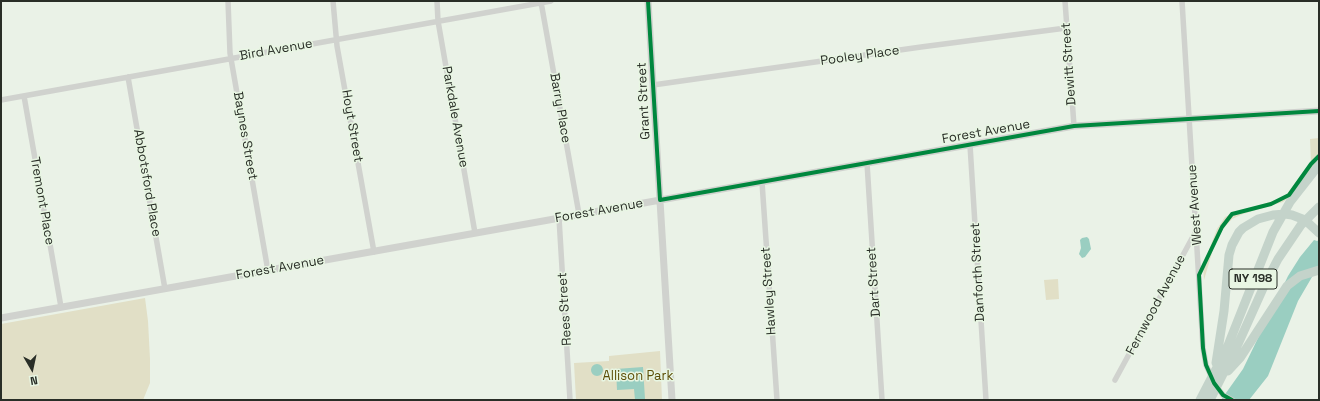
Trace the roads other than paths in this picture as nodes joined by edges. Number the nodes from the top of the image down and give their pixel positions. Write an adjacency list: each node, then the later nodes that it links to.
1 (228, 1): 12 (street, Baynes Street)
2 (333, 1): 11 (street, Hoyt Street)
3 (437, 1): 9 (street, Parkdale Avenue)
4 (551, 1): 8 (street, Bird Avenue)
5 (648, 1): 14 (street, Grant Street)
6 (1065, 1): 10 (street, Dewitt Street)
7 (1182, 1): 18 (street, West Avenue)
8 (542, 2): 9 (street, Bird Avenue); 26 (street, Barry Place)
9 (438, 21): 11 (street, Bird Avenue); 30 (street, Parkdale Avenue)
10 (1066, 28): 14 (street, Pooley Place); 19 (street, Dewitt Street)
11 (336, 39): 12 (street, Bird Avenue); 31 (street, Hoyt Street)
12 (231, 58): 13 (street, Bird Avenue); 33 (street, Baynes Street)
13 (128, 77): 15 (street, Bird Avenue); 34 (street, Abbotsford Place)
14 (653, 85): 24 (street, Grant Street)
15 (24, 96): 16 (street, Bird Avenue); 35 (street, Tremont Place)
16 (1, 100)
17 (1319, 111): 18 (street, Forest Avenue)
18 (1189, 119): 19 (street, Forest Avenue); 28 (street, West Avenue)
19 (1074, 126): 20 (street, Forest Avenue)
20 (970, 145): 21 (street, Forest Avenue); 43 (street, Danforth Street)
21 (867, 163): 23 (street, Forest Avenue); 42 (street, Dart Street)
22 (1319, 164): 37 (highway, NY 198)
23 (762, 182): 24 (street, Forest Avenue); 41 (street, Hawley Street)
24 (660, 200): 26 (street, Forest Avenue); 40 (street, Grant Street)
25 (1319, 207): 37 (highway, NY 198)
26 (579, 214): 27 (street, Forest Avenue)
27 (559, 218): 30 (street, Forest Avenue); 39 (street, Rees Street)
28 (1196, 231): 38 (street, Fernwood Avenue); 46 (street, West Avenue)
29 (1319, 232): 37 (highway)
30 (476, 233): 31 (street, Forest Avenue)
31 (374, 252): 33 (street, Forest Avenue)
32 (1319, 270): 37 (highway)
33 (268, 271): 34 (street, Forest Avenue)
34 (165, 289): 35 (street, Forest Avenue)
35 (61, 307): 36 (street, Forest Avenue)
36 (1, 318)
37 (1216, 379): 44 (highway, NY 198); 45 (highway, NY 198)
38 (1115, 380)
39 (570, 400)
40 (672, 400)
41 (777, 400)
42 (882, 400)
43 (986, 400)
44 (1200, 400)
45 (1210, 400)
46 (1232, 400)

